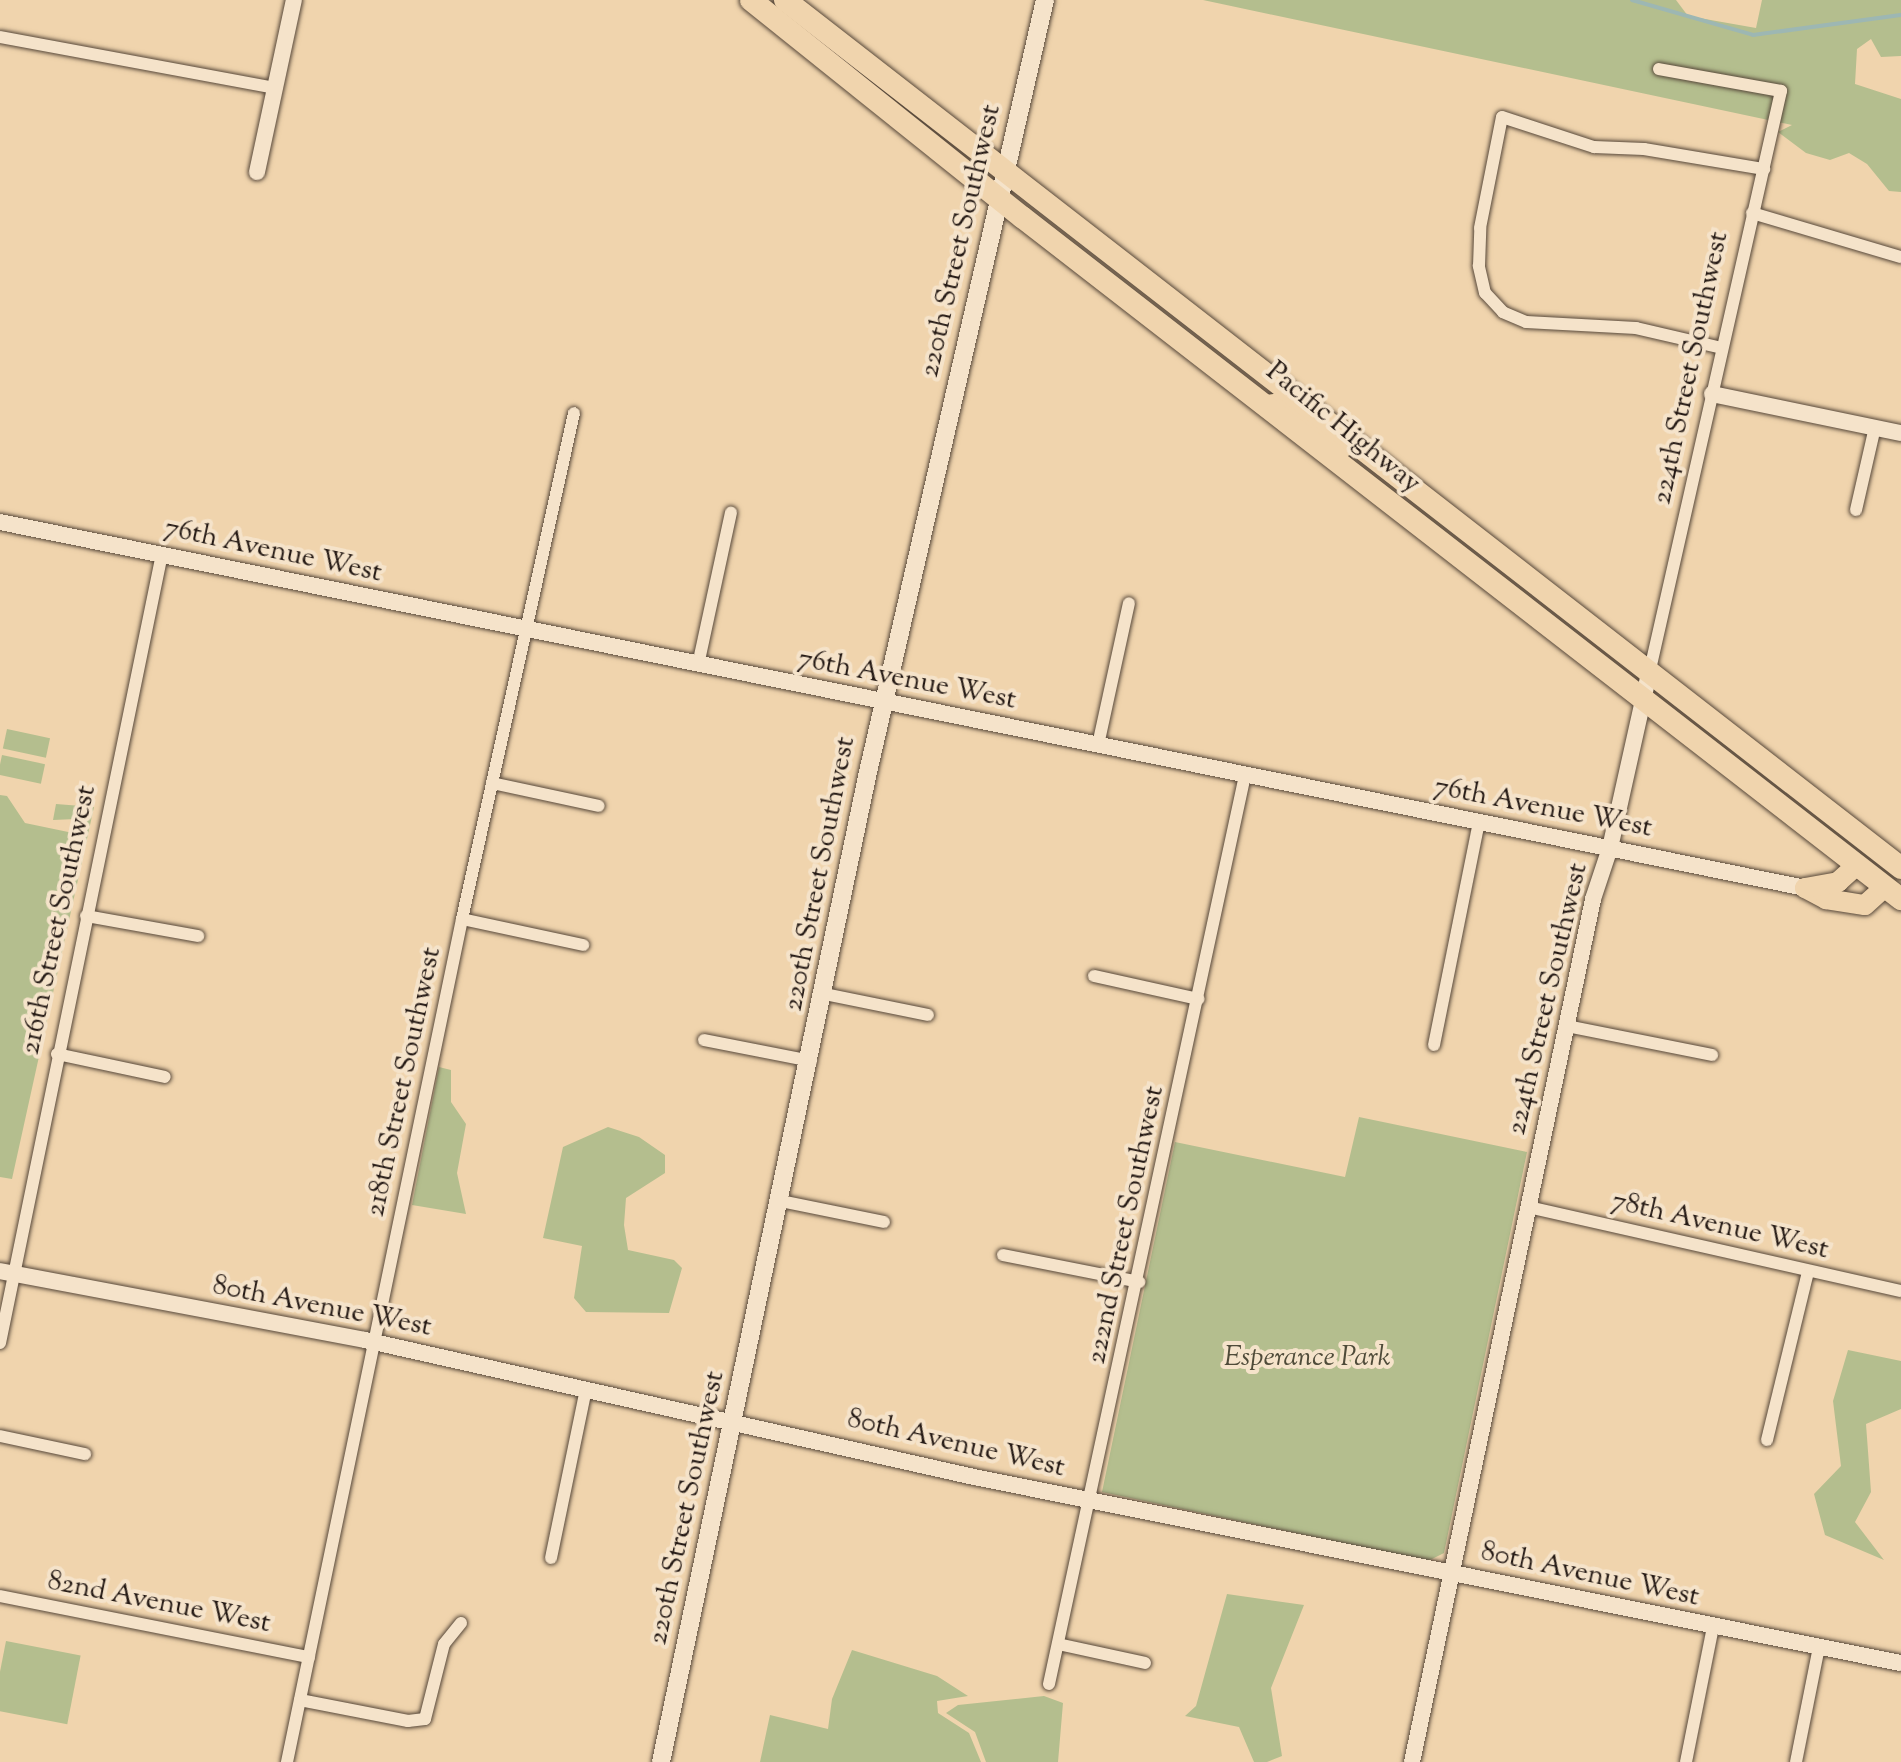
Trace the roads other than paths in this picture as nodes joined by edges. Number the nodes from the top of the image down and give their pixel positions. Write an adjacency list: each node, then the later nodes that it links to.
1 (294, 0): 7 (street)
2 (751, 0): 11 (highway, Pacific Highway)
3 (785, 0): 10 (highway, Pacific Highway)
4 (1045, 0): 10 (main road, 220th Street Southwest)
5 (0, 37): 7 (street)
6 (1659, 69): 8 (street, 224th Street Southwest)
7 (275, 88): 9 (street)
8 (1764, 169): 12 (street, 224th Street Southwest); 14 (street)
9 (257, 172)
10 (1005, 172): 11 (main road, 220th Street Southwest); 20 (highway, Pacific Highway)
11 (999, 197): 16 (highway, Pacific Highway); 30 (main road, 220th Street Southwest)
12 (1752, 213): 13 (street); 14 (street, 224th Street Southwest)
13 (1901, 257)
14 (1722, 348): 15 (street, 224th Street Southwest)
15 (1712, 394): 18 (street); 28 (street, 224th Street Southwest)
16 (1268, 405): 20 (main road); 29 (highway, Pacific Highway)
17 (574, 413): 26 (street, 218th Street Southwest)
18 (1875, 427): 19 (street); 21 (street)
19 (1901, 433)
20 (1365, 449): 28 (highway, Pacific Highway)
21 (1856, 510)
22 (731, 513): 27 (street)
23 (0, 522): 24 (street, 76th Avenue West)
24 (162, 554): 26 (street, 76th Avenue West); 43 (street, 216th Street Southwest)
25 (1129, 603): 31 (street)
26 (526, 629): 27 (street, 76th Avenue West); 33 (street, 218th Street Southwest)
27 (698, 665): 30 (street, 76th Avenue West)
28 (1649, 674): 29 (street, 224th Street Southwest); 40 (highway, Pacific Highway)
29 (1644, 697): 36 (street, 224th Street Southwest); 39 (highway, Pacific Highway)
30 (883, 703): 31 (street, 76th Avenue West); 48 (main road, 220th Street Southwest)
31 (1098, 745): 32 (street, 76th Avenue West)
32 (1245, 775): 35 (street, 76th Avenue West); 49 (street, 222nd Street Southwest)
33 (492, 783): 34 (street); 44 (street, 218th Street Southwest)
34 (599, 806)
35 (1479, 822): 37 (street, 76th Avenue West); 53 (street)
36 (1614, 828): 37 (street); 38 (street, 224th Street Southwest)
37 (1575, 841): 38 (street, 76th Avenue West)
38 (1610, 848): 41 (street, 76th Avenue West); 51 (street, 224th Street Southwest)
39 (1857, 865): 41 (main road); 42 (highway, Pacific Highway)
40 (1901, 868)
41 (1805, 888): 42 (main road)
42 (1893, 893)
43 (86, 916): 45 (street); 54 (street, 216th Street Southwest)
44 (462, 919): 46 (street); 67 (street, 218th Street Southwest)
45 (198, 936)
46 (583, 945)
47 (1094, 976): 49 (street)
48 (825, 994): 50 (street); 56 (main road, 220th Street Southwest)
49 (1199, 999): 64 (street, 222nd Street Southwest)
50 (928, 1015)
51 (1567, 1026): 55 (street); 59 (street, 224th Street Southwest)
52 (704, 1040): 56 (street)
53 (1434, 1045)
54 (57, 1054): 57 (street); 62 (street, 216th Street Southwest)
55 (1712, 1055)
56 (811, 1061): 58 (main road, 220th Street Southwest)
57 (165, 1077)
58 (781, 1201): 60 (street); 69 (main road, 220th Street Southwest)
59 (1528, 1207): 63 (street, 78th Avenue West); 75 (street, 224th Street Southwest)
60 (884, 1222)
61 (1003, 1255): 64 (street)
62 (6, 1272): 66 (street, 216th Street Southwest); 67 (street, 80th Avenue West)
63 (1808, 1272): 65 (street, 78th Avenue West); 71 (street)
64 (1139, 1282): 73 (street, 222nd Street Southwest)
65 (1901, 1291)
66 (0, 1343)
67 (375, 1343): 68 (street, 80th Avenue West); 81 (street, 218th Street Southwest)
68 (586, 1389): 69 (street, 80th Avenue West); 74 (street)
69 (734, 1422): 73 (street, 80th Avenue West); 87 (main road, 220th Street Southwest)
70 (0, 1436): 72 (street)
71 (1767, 1440)
72 (85, 1454)
73 (1089, 1501): 75 (street, 80th Avenue West); 79 (street, 222nd Street Southwest)
74 (551, 1558)
75 (1451, 1573): 78 (street, 80th Avenue West); 88 (street, 224th Street Southwest)
76 (0, 1596): 81 (street, 82nd Avenue West)
77 (461, 1623): 85 (street)
78 (1713, 1627): 80 (street, 80th Avenue West); 89 (street)
79 (1058, 1644): 82 (street); 84 (street, 222nd Street Southwest)
80 (1819, 1647): 83 (street, 80th Avenue West); 90 (street)
81 (309, 1657): 85 (street, 218th Street Southwest)
82 (1145, 1663)
83 (1901, 1663)
84 (1049, 1684)
85 (300, 1700): 86 (street, 218th Street Southwest)
86 (287, 1762)
87 (661, 1762)
88 (1412, 1762)
89 (1686, 1762)
90 (1796, 1762)

